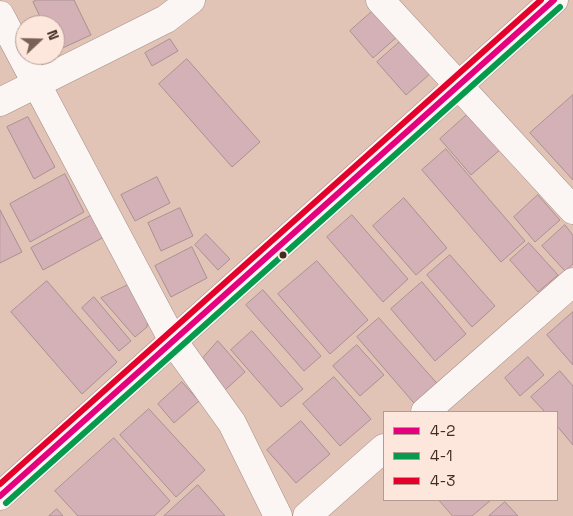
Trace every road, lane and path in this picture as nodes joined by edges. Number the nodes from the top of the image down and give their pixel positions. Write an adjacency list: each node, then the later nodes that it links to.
1 (191, 0): 5 (street)
2 (380, 0): 6 (street)
3 (554, 0): 6 (street)
4 (0, 15): 5 (street)
5 (38, 85): 7 (street); 10 (street)
6 (458, 86): 8 (street); 10 (street)
7 (0, 102)
8 (573, 210)
9 (573, 282): 11 (street)
10 (173, 341): 13 (street); 14 (street)
11 (426, 411)
12 (383, 449): 15 (street)
13 (0, 496)
14 (278, 516)
15 (307, 516)

